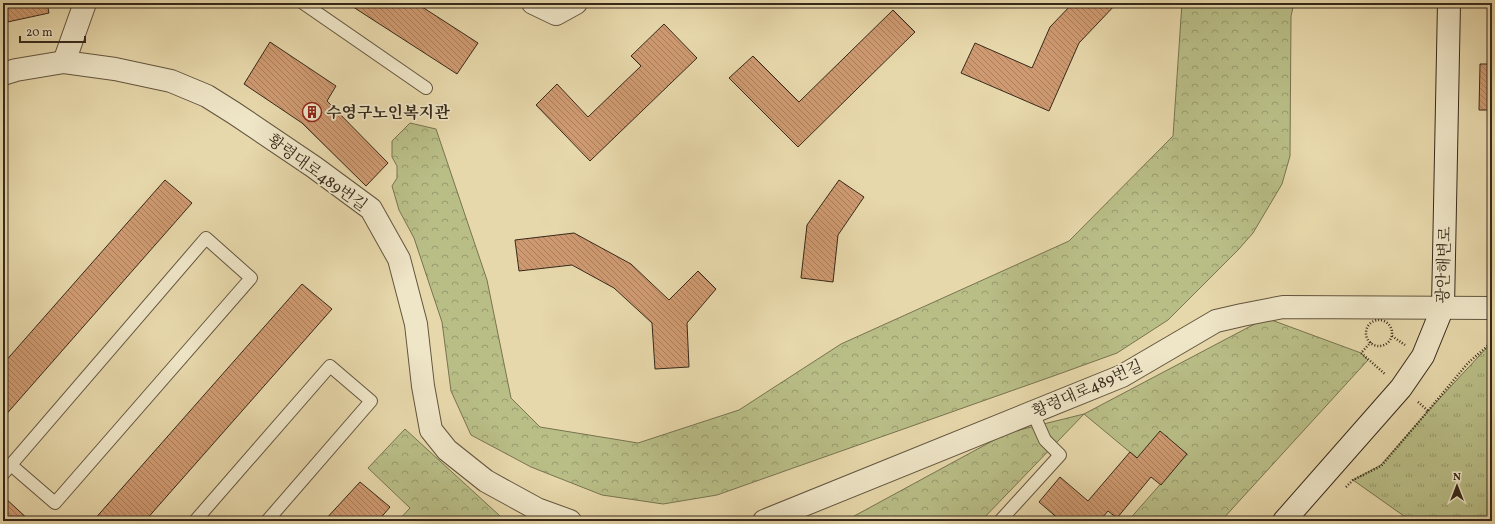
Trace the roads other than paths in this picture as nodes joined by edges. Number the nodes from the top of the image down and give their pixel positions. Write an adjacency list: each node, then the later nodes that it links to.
1 (85, 3): 6 (street)
2 (303, 3): 8 (lane)
3 (533, 3): 4 (street)
4 (576, 3)
5 (1449, 3): 9 (street, 광안해변로)
6 (64, 62): 7 (street, 황령대로489번길); 15 (street, 황령대로489번길)
7 (3, 74)
8 (426, 88)
9 (1443, 307): 10 (street, 황령대로489번길); 11 (street, 황령대로489번길); 18 (street, 광안해변로)
10 (1492, 308)
11 (1033, 413): 16 (street, 황령대로489번길); 17 (lane)
12 (7, 470): 12 (lane)
13 (195, 521): 14 (lane)
14 (267, 521)
15 (570, 521)
16 (764, 521)
17 (1000, 521)
18 (1284, 521)

